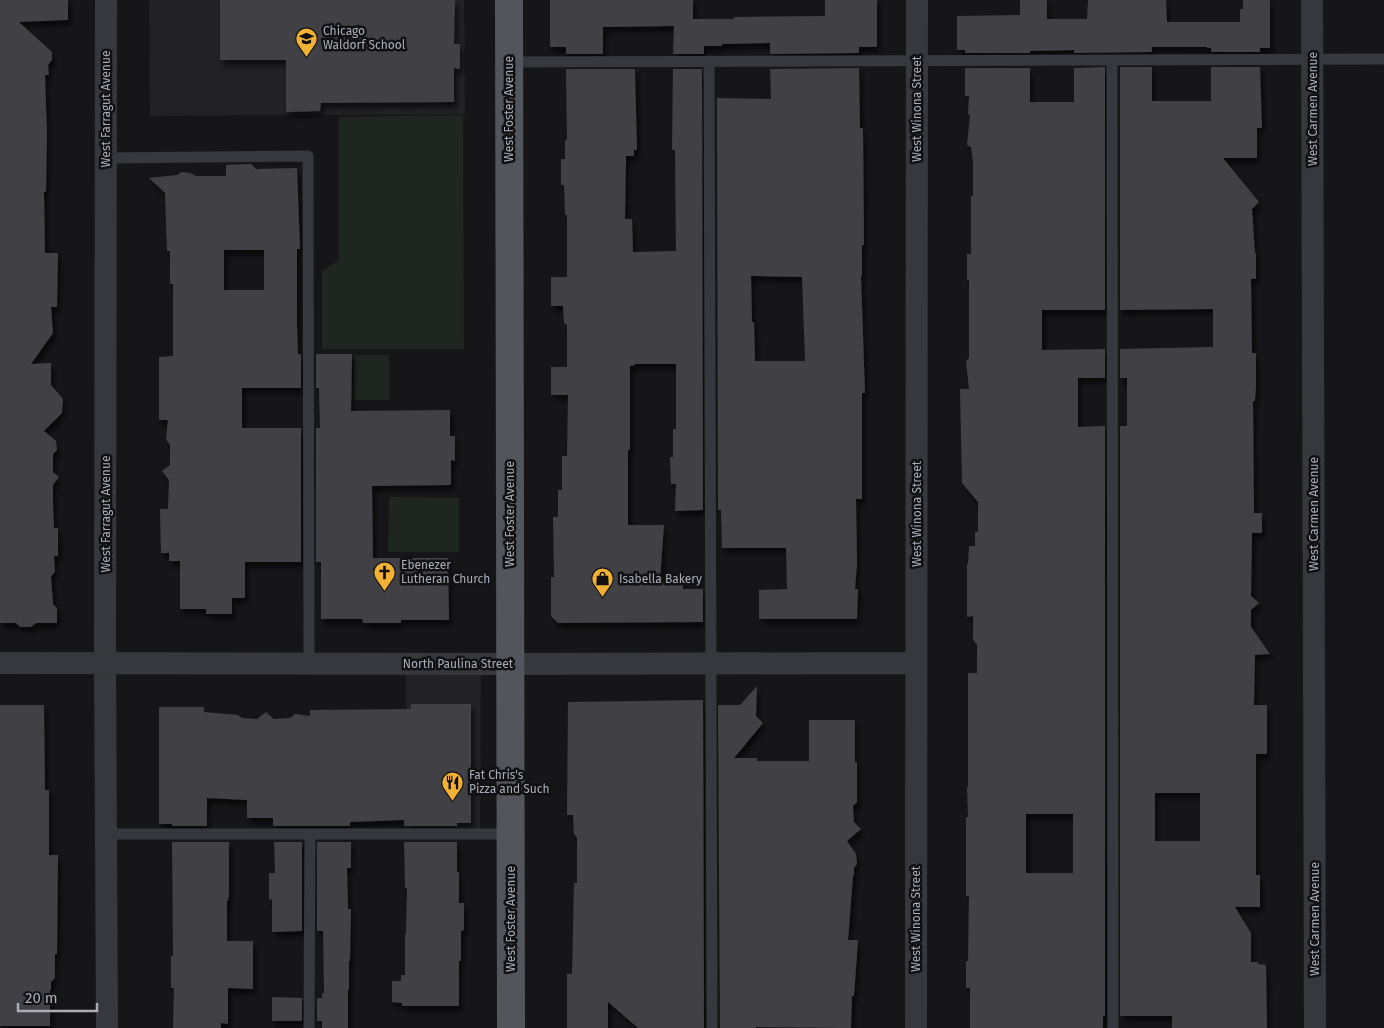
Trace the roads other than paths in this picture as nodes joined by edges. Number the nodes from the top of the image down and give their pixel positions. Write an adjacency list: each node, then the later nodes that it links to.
1 (106, 0): 11 (street, West Farragut Avenue)
2 (509, 0): 10 (main road, West Foster Avenue)
3 (917, 0): 9 (street, West Winona Street)
4 (1312, 0): 7 (street, West Carmen Avenue)
5 (1384, 59): 7 (lane)
6 (1112, 60): 7 (lane); 9 (lane); 26 (lane)
7 (1313, 60): 27 (street, West Carmen Avenue)
8 (708, 61): 9 (lane); 10 (lane); 17 (lane)
9 (917, 61): 14 (street, West Winona Street)
10 (509, 62): 16 (main road, West Foster Avenue)
11 (106, 158): 13 (street, West Farragut Avenue); 15 (lane)
12 (0, 663): 13 (street, North Paulina Street)
13 (105, 663): 15 (street, North Paulina Street); 18 (street, West Farragut Avenue)
14 (916, 663): 17 (street, North Paulina Street); 25 (street, West Winona Street)
15 (309, 664): 16 (street, North Paulina Street)
16 (510, 664): 17 (street, North Paulina Street); 20 (main road, West Foster Avenue)
17 (711, 664): 24 (lane)
18 (106, 834): 19 (lane); 21 (street, West Farragut Avenue)
19 (310, 834): 20 (lane); 22 (lane)
20 (511, 834): 23 (main road, West Foster Avenue)
21 (107, 1028)
22 (309, 1028)
23 (511, 1028)
24 (712, 1028)
25 (916, 1028)
26 (1113, 1028)
27 (1315, 1028)

